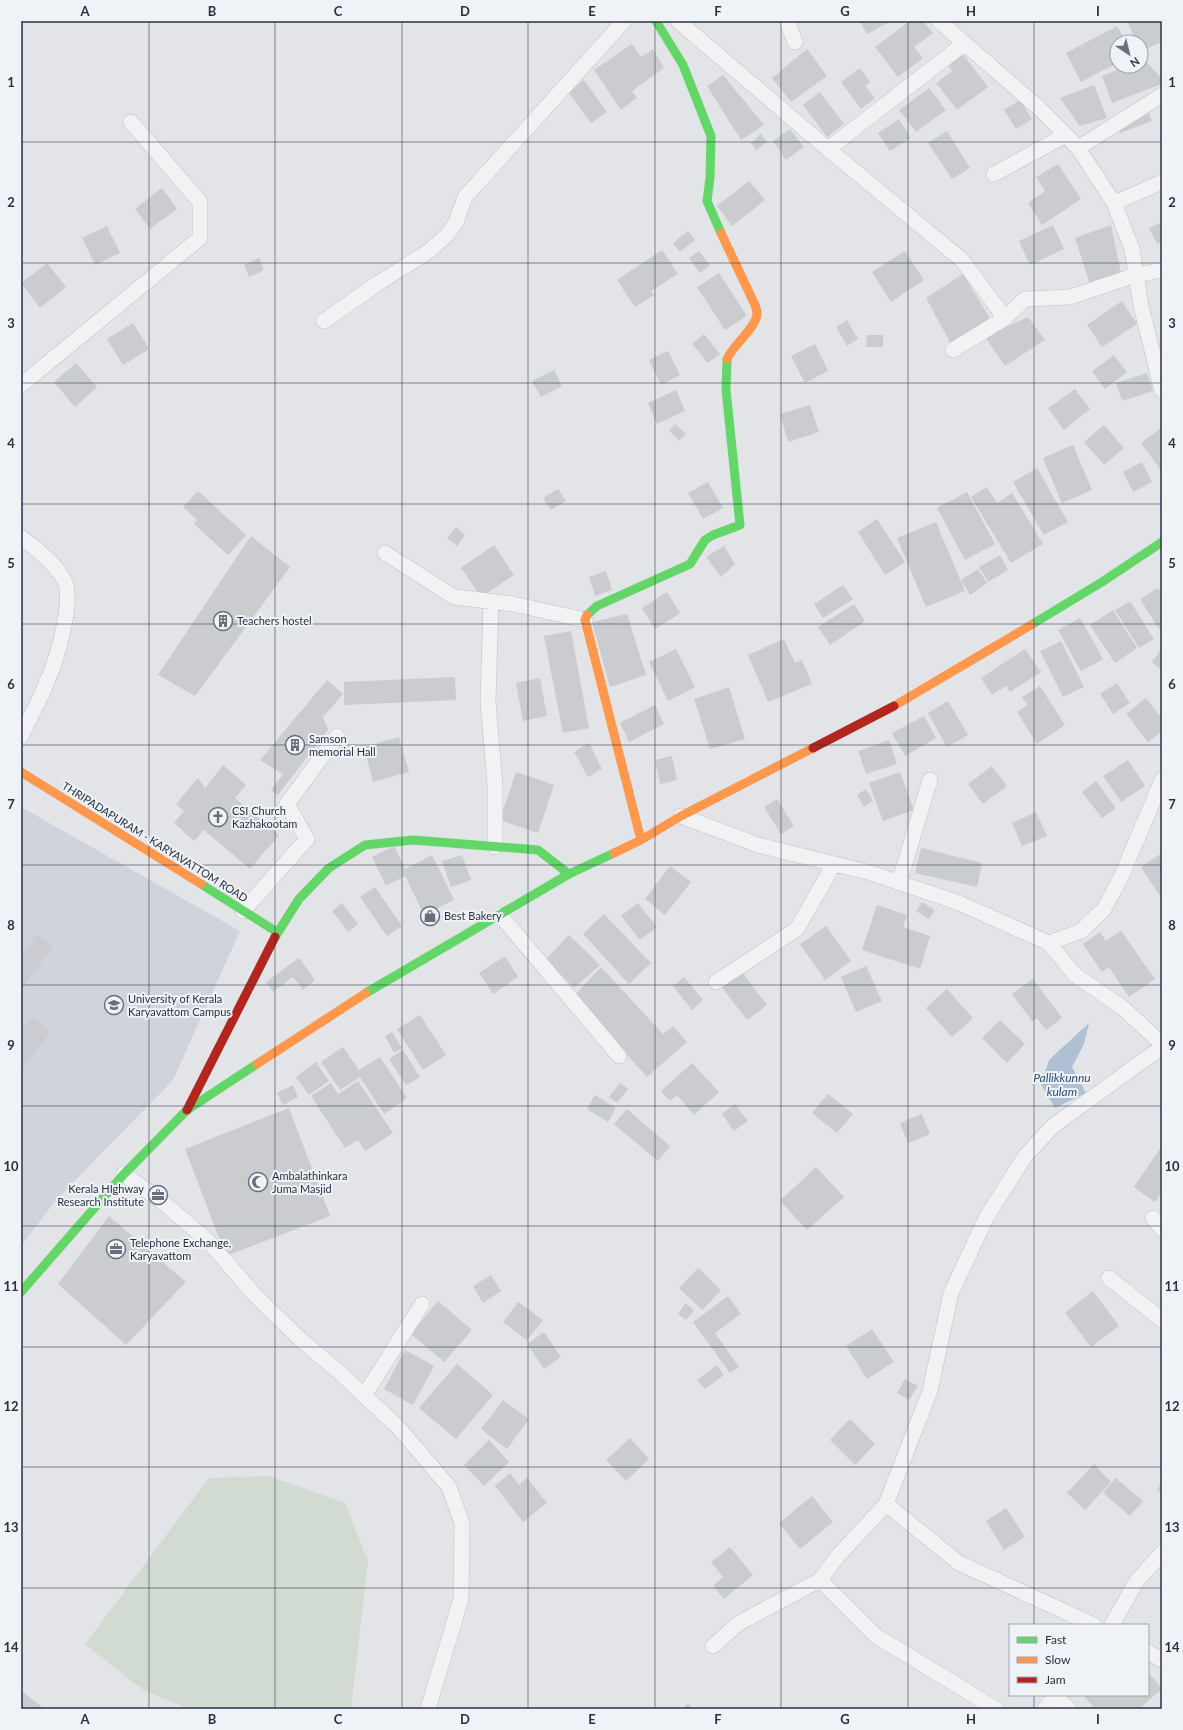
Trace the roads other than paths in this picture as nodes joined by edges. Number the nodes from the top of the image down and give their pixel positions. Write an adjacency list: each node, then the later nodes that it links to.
1 (624, 21): 19 (street)
2 (656, 21): 27 (main road)
3 (678, 21): 12 (street)
4 (787, 21): 6 (street)
5 (939, 21): 7 (street)
6 (794, 42)
7 (965, 43): 10 (street); 12 (street)
8 (1162, 95): 11 (street)
9 (131, 122): 21 (street)
10 (1066, 135): 11 (street); 13 (street)
11 (1078, 148): 15 (street)
12 (828, 149): 18 (street)
13 (994, 174)
14 (1162, 182): 15 (street)
15 (1114, 203): 17 (street)
16 (1162, 270): 17 (street)
17 (1136, 275): 18 (street); 22 (street)
18 (1005, 318): 20 (street)
19 (324, 321)
20 (953, 350)
21 (21, 385)
22 (1162, 390)
23 (21, 536): 28 (street)
24 (1162, 542): 33 (main road)
25 (385, 553): 26 (street)
26 (491, 601): 27 (street); 35 (street)
27 (585, 620): 34 (main road)
28 (21, 736)
29 (337, 736): 39 (street)
30 (21, 772): 39 (main road, THRIPADAPURAM - KARYAVATTOM ROAD)
31 (930, 780): 38 (street)
32 (1162, 780): 42 (street)
33 (681, 816): 34 (main road); 36 (street)
34 (641, 840): 37 (main road)
35 (495, 847): 37 (main road); 41 (main road)
36 (834, 864): 38 (street); 43 (street)
37 (569, 874): 40 (main road)
38 (899, 883): 42 (street)
39 (243, 911): 41 (main road, THRIPADAPURAM - KARYAVATTOM ROAD)
40 (500, 915): 45 (street); 46 (main road)
41 (277, 932): 46 (main road)
42 (1049, 943): 44 (street)
43 (716, 982)
44 (1162, 1046): 53 (street)
45 (619, 1056)
46 (187, 1110): 47 (main road)
47 (124, 1174): 49 (main road); 52 (street)
48 (1109, 1278): 51 (street)
49 (21, 1292)
50 (422, 1304): 52 (street)
51 (1162, 1320)
52 (364, 1396): 63 (street)
53 (886, 1504): 55 (street); 56 (street)
54 (1162, 1553): 57 (street)
55 (820, 1580): 58 (street); 64 (street)
56 (1092, 1624)
57 (1113, 1624)
58 (713, 1646)
59 (1149, 1653): 60 (street)
60 (1162, 1660)
61 (1055, 1696): 65 (street)
62 (1057, 1696): 66 (street)
63 (428, 1709)
64 (996, 1709)
65 (1045, 1709)
66 (1069, 1709)

